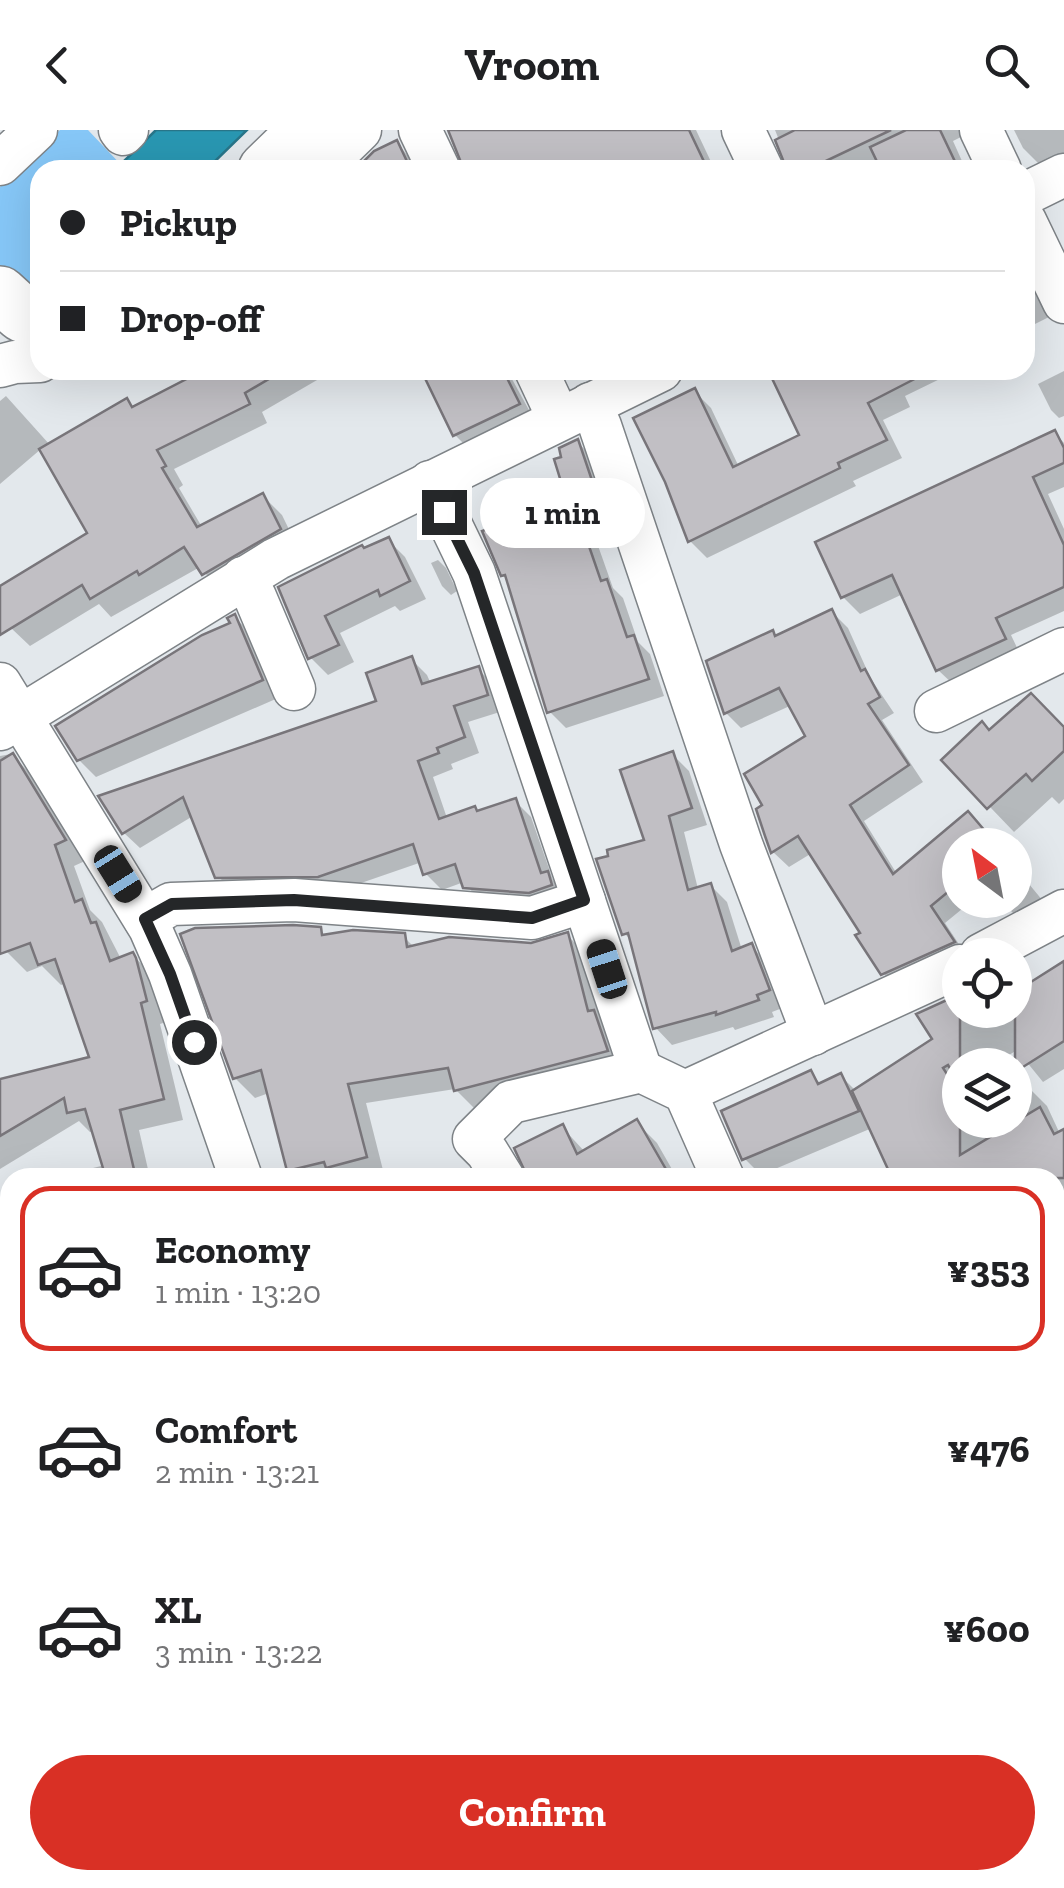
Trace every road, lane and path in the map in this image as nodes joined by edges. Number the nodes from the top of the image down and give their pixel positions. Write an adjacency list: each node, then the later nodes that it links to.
1 (36, 130): 14 (street)
2 (120, 130): 3 (street)
3 (128, 130)
4 (307, 130): 9 (street)
5 (360, 130): 10 (street)
6 (420, 130): 11 (street)
7 (742, 130): 12 (street)
8 (981, 130): 13 (street)
9 (276, 160)
10 (329, 160)
11 (434, 160)
12 (757, 160)
13 (995, 160)
14 (0, 164)
15 (1064, 175): 16 (street)
16 (1035, 189)
17 (1035, 242): 19 (street)
18 (0, 294): 20 (street)
19 (1064, 302)
20 (30, 317)
21 (30, 361): 22 (street)
22 (0, 366)
23 (545, 380): 25 (street)
24 (640, 380): 25 (street)
25 (575, 412): 26 (street); 37 (street)
26 (430, 482): 27 (street); 32 (street)
27 (243, 578): 29 (street); 30 (street)
28 (1064, 650): 31 (street)
29 (294, 689)
30 (7, 710): 34 (street)
31 (936, 711)
32 (584, 900): 34 (street); 38 (street)
33 (1064, 911): 35 (street)
34 (145, 919): 40 (street)
35 (1014, 938)
36 (942, 974): 37 (street)
37 (813, 1034): 39 (street)
38 (641, 1071): 39 (street); 41 (street)
39 (685, 1092): 42 (street)
40 (238, 1168)
41 (497, 1168)
42 (719, 1168)

